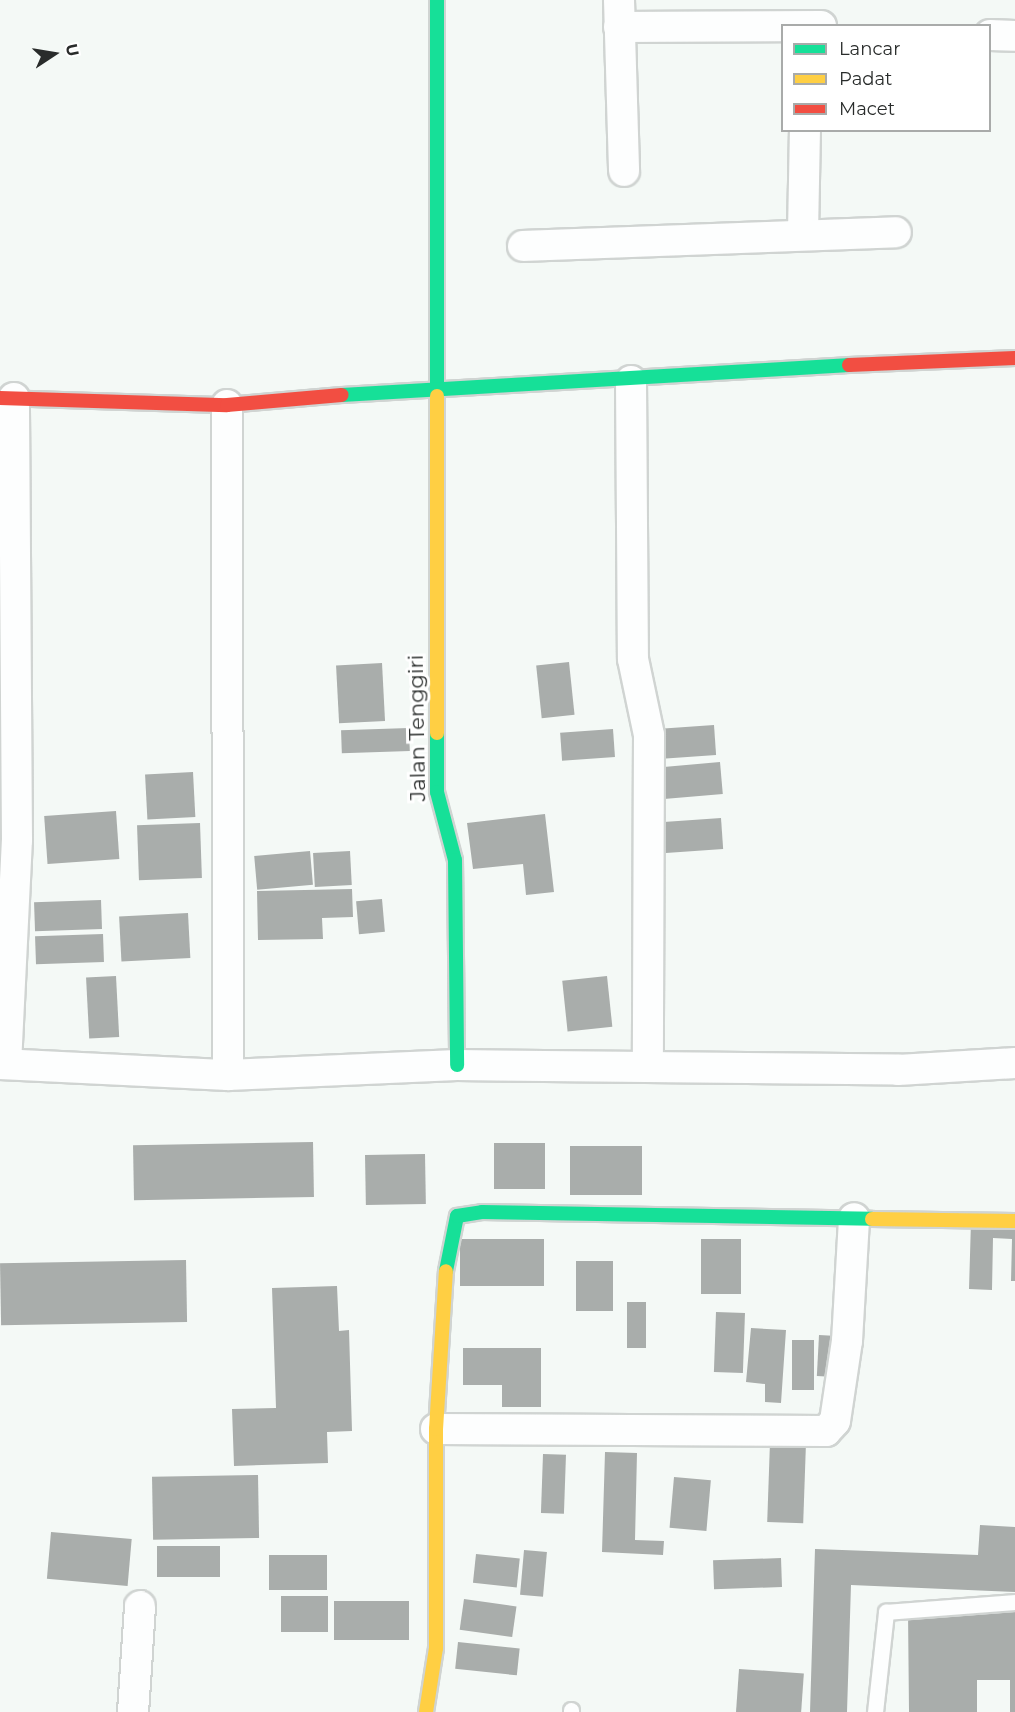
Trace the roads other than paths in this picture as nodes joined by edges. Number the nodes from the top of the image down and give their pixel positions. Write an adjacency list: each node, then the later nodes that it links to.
1 (437, 0): 13 (street, Jalan Tenggiri)
2 (619, 14): 3 (street); 7 (street)
3 (810, 18)
4 (991, 35): 5 (street)
5 (1015, 36)
6 (805, 132): 9 (street)
7 (624, 171)
8 (896, 232): 9 (street)
9 (803, 233): 10 (street)
10 (523, 246)
11 (1015, 358): 12 (street)
12 (632, 381): 13 (street); 19 (street)
13 (436, 387): 15 (street); 18 (street, Jalan Tenggiri)
14 (7, 398): 15 (street); 17 (street)
15 (227, 405): 20 (street)
16 (1015, 1063): 19 (street)
17 (3, 1064): 20 (street)
18 (457, 1065): 19 (street); 20 (street)
19 (648, 1065)
20 (228, 1075)
21 (854, 1218): 22 (street); 23 (street); 23 (street)
22 (1015, 1221)
23 (436, 1429): 27 (street)
24 (1015, 1602): 28 (lane)
25 (140, 1606): 26 (street)
26 (132, 1712)
27 (426, 1712)
28 (874, 1712)

